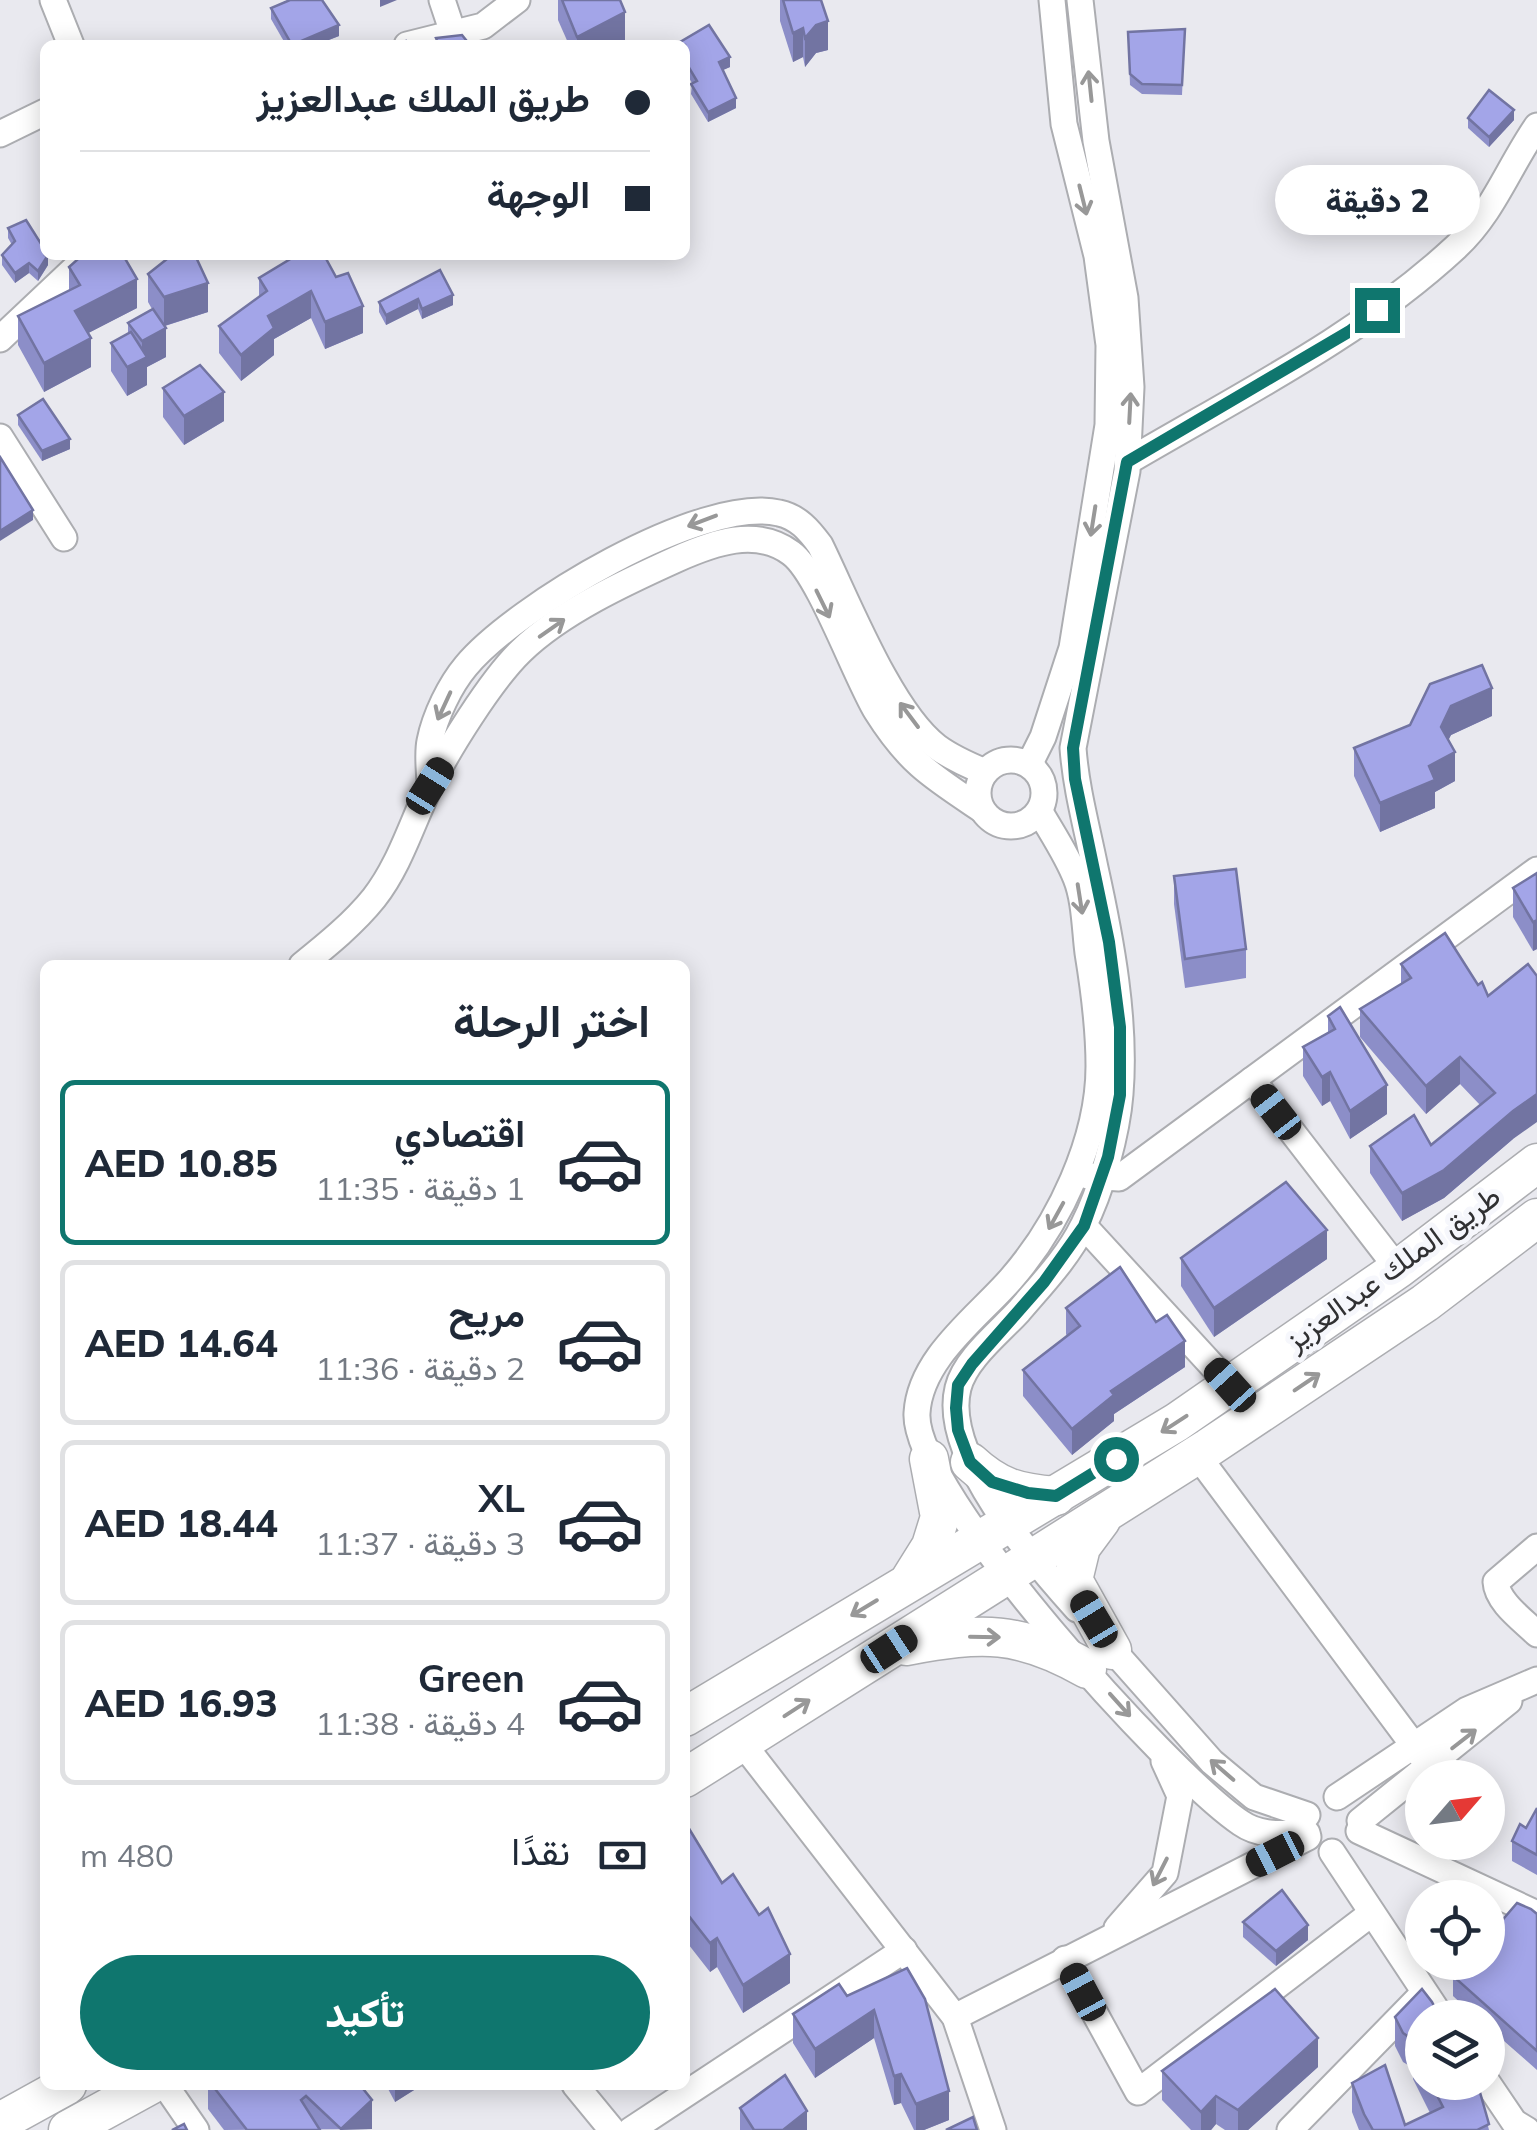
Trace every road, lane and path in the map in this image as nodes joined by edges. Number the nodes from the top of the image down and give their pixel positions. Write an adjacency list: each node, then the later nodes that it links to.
1 (53, 0): 7 (street)
2 (442, 0): 6 (street)
3 (516, 0): 6 (street)
4 (1052, 0): 17 (street, one-way to 17)
5 (1080, 0): 15 (street, one-way to 5)
6 (453, 33): 8 (street)
7 (68, 40)
8 (426, 40)
9 (40, 114): 11 (street)
10 (1537, 126): 15 (street)
11 (0, 134)
12 (84, 260): 13 (street)
13 (0, 339)
14 (0, 437): 16 (street)
15 (1127, 462): 23 (street)
16 (64, 538)
17 (1029, 764): 18 (street); 20 (street)
18 (986, 772): 19 (street, one-way to 19); 21 (street)
19 (430, 786): 21 (street, one-way to 21); 24 (street)
20 (1042, 801): 21 (street); 23 (street); 27 (street, one-way to 27)
21 (982, 809)
22 (1537, 870): 25 (street)
23 (1096, 873): 28 (street)
24 (308, 960)
25 (1252, 1080): 28 (street); 31 (street)
26 (1537, 1163): 31 (main road, طريق الملك عبدالعزيز)
27 (1074, 1174): 28 (street); 34 (street, one-way to 34)
28 (1101, 1177): 30 (street)
29 (1537, 1218): 33 (main road, طريق الملك عبدالعزيز, one-way to 29)
30 (1084, 1226): 32 (street); 35 (street)
31 (1398, 1269): 32 (main road, طريق الملك عبدالعزيز)
32 (1230, 1385): 36 (main road, طريق الملك عبدالعزيز, one-way to 36)
33 (1197, 1455): 37 (main road, طريق الملك عبدالعزيز); 49 (street)
34 (928, 1459): 38 (street); 41 (main road)
35 (970, 1462): 36 (main road); 38 (street)
36 (1056, 1496): 38 (main road, طريق الملك عبدالعزيز)
37 (1110, 1509): 40 (main road, طريق الملك عبدالعزيز); 44 (main road)
38 (992, 1531): 40 (street); 41 (main road, طريق الملك عبدالعزيز)
39 (1537, 1547): 42 (street)
40 (1017, 1566): 43 (main road, طريق الملك عبدالعزيز); 44 (street)
41 (910, 1580): 46 (main road, طريق الملك عبدالعزيز, one-way to 46)
42 (1537, 1634)
43 (889, 1649): 44 (main road, one-way to 44); 47 (main road, طريق الملك عبدالعزيز, one-way to 43)
44 (1100, 1659): 48 (street, one-way to 48); 53 (street, one-way to 44)
45 (1533, 1682): 49 (street)
46 (690, 1713)
47 (743, 1744): 50 (main road, طريق الملك عبدالعزيز); 58 (street)
48 (1158, 1748): 53 (street); 57 (street, one-way to 57)
49 (1422, 1756): 51 (street); 52 (street)
50 (690, 1775)
51 (1337, 1797): 52 (street); 53 (street)
52 (1359, 1826): 54 (street); 56 (street)
53 (1308, 1829): 54 (street); 57 (street)
54 (1332, 1852): 55 (street)
55 (1372, 1913): 59 (street); 60 (street)
56 (1537, 1914)
57 (1107, 1940): 59 (street)
58 (904, 1950): 62 (street); 73 (street)
59 (1065, 1959): 62 (street)
60 (1425, 1992): 61 (street); 75 (street)
61 (1430, 2000)
62 (954, 2018): 74 (street)
63 (58, 2090): 68 (main road)
64 (141, 2090): 70 (main road)
65 (169, 2090): 71 (street)
66 (579, 2090): 72 (street)
67 (1500, 2100): 69 (street)
68 (0, 2122)
69 (1519, 2127)
70 (68, 2130)
71 (196, 2130)
72 (612, 2130)
73 (631, 2130)
74 (993, 2130)
75 (1290, 2130)

